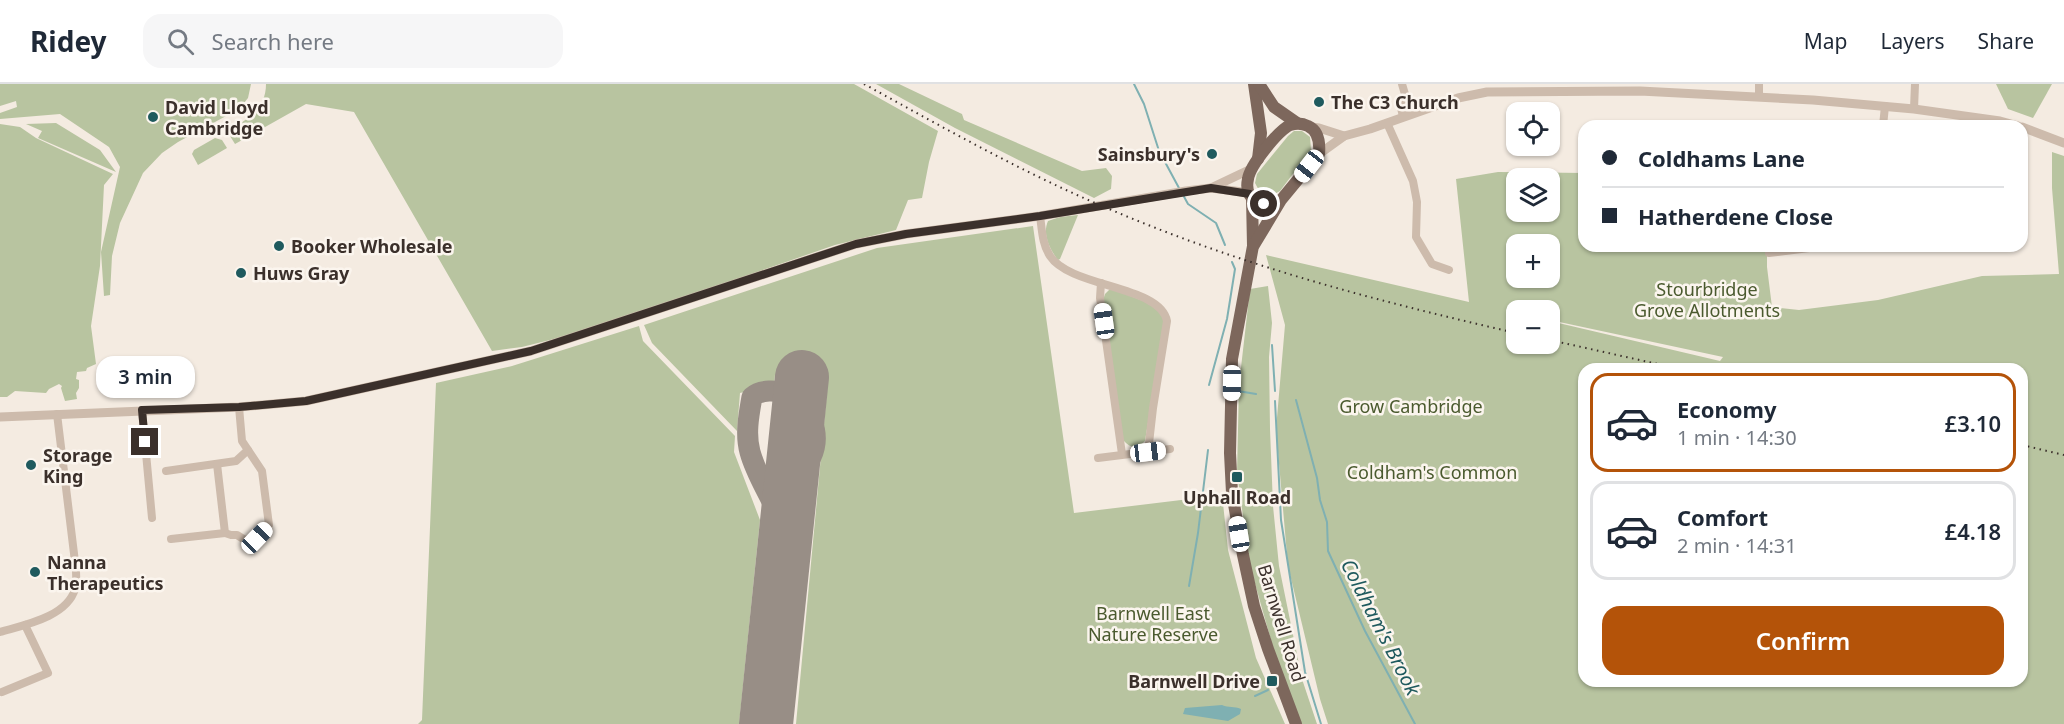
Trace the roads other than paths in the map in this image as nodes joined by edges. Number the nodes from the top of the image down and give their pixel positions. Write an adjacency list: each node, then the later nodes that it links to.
1 (1254, 84): 23 (main road, Barnwell Road)
2 (1259, 84): 16 (main road)
3 (1402, 84): 9 (street)
4 (1759, 84): 8 (street)
5 (1915, 84): 11 (street)
6 (1640, 87): 7 (street); 8 (street)
7 (1487, 88): 12 (street)
8 (1759, 97): 10 (street)
9 (1407, 101): 12 (street); 13 (street)
10 (1885, 106): 11 (street); 14 (street)
11 (1914, 109): 15 (street)
12 (1420, 111): 13 (street)
13 (1403, 117): 17 (street)
14 (1884, 120)
15 (1982, 120)
16 (1296, 123): 18 (main road); 23 (main road)
17 (1387, 123): 20 (street); 31 (street)
18 (1311, 127): 20 (street); 22 (main road)
19 (2028, 130): 21 (street)
20 (1344, 136): 22 (street)
21 (2064, 143)
22 (1319, 154): 26 (main road, Barnwell Road)
23 (1255, 164): 24 (street); 25 (main road, Barnwell Road)
24 (1211, 188): 25 (street); 27 (street)
25 (1251, 196): 26 (main road); 28 (main road, Barnwell Road)
26 (1281, 200): 28 (main road, Barnwell Road)
27 (1040, 216): 32 (street); 33 (street)
28 (1253, 246): 50 (main road, Barnwell Road)
29 (1777, 252): 30 (street)
30 (1769, 253)
31 (1449, 270)
32 (1101, 283): 39 (street); 40 (street)
33 (239, 407): 34 (street); 38 (street)
34 (142, 410): 35 (street); 44 (street)
35 (57, 414): 36 (street); 47 (street)
36 (0, 417)
37 (1170, 449): 39 (street)
38 (248, 450): 42 (street); 45 (street)
39 (1148, 452): 40 (street)
40 (1122, 454): 41 (street)
41 (1098, 458)
42 (217, 464): 43 (street); 45 (street)
43 (166, 471)
44 (152, 518)
45 (225, 533): 46 (street)
46 (171, 539)
47 (26, 625): 48 (street); 49 (street)
48 (0, 632)
49 (2, 692)
50 (1296, 724)

